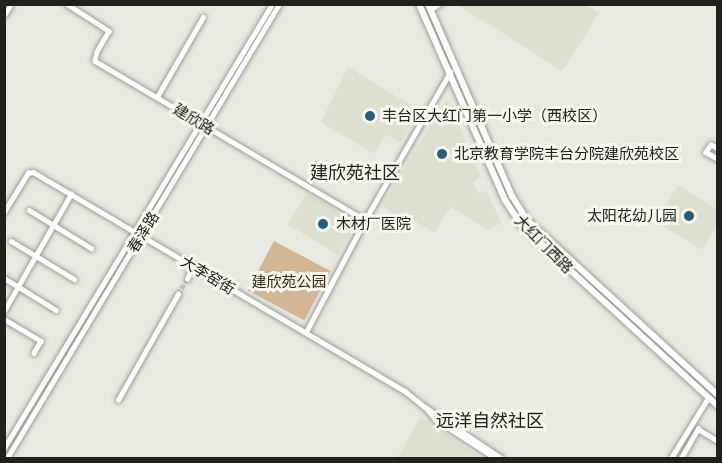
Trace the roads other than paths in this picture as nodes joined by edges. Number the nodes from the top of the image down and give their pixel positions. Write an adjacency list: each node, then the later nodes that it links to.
1 (11, 4): 8 (street)
2 (67, 4): 11 (street, 建欣路)
3 (272, 4): 12 (street, 春泽路)
4 (279, 4): 12 (street, 春泽路)
5 (419, 4): 10 (main road, 大红门西路)
6 (439, 4): 7 (street)
7 (429, 7): 35 (main road, 大红门西路)
8 (4, 15)
9 (203, 17): 11 (street)
10 (450, 72): 18 (street); 36 (main road, 大红门西路)
11 (157, 98): 12 (street, 建欣路)
12 (204, 125): 18 (street, 建欣路); 20 (street, 春泽路)
13 (717, 149): 14 (street)
14 (717, 159)
15 (71, 194): 17 (street, 大李窑街); 19 (street); 20 (street, 大李窑街)
16 (29, 210): 19 (street)
17 (4, 212)
18 (365, 220): 33 (street)
19 (54, 225): 22 (street); 23 (street)
20 (139, 233): 24 (street, 大李窑街); 41 (street, 春泽路); 43 (street, 春泽路)
21 (11, 241): 23 (street)
22 (91, 248)
23 (36, 256): 26 (street); 28 (street)
24 (194, 267): 27 (street); 33 (street, 大李窑街)
25 (4, 278): 28 (street)
26 (74, 279)
27 (187, 279)
28 (19, 286): 30 (street); 31 (street)
29 (178, 294): 37 (street)
30 (56, 310)
31 (4, 311)
32 (4, 319): 34 (street)
33 (306, 332): 39 (street, 大李窑街)
34 (34, 353)
35 (717, 395)
36 (708, 398): 38 (main road, 大红门西路); 46 (street)
37 (118, 400)
38 (717, 406)
39 (425, 408): 44 (street, 大李窑街); 45 (street, 大李窑街)
40 (717, 441): 42 (street)
41 (4, 448)
42 (682, 457): 47 (street)
43 (7, 459)
44 (495, 459)
45 (501, 459)
46 (671, 459)
47 (690, 459)

